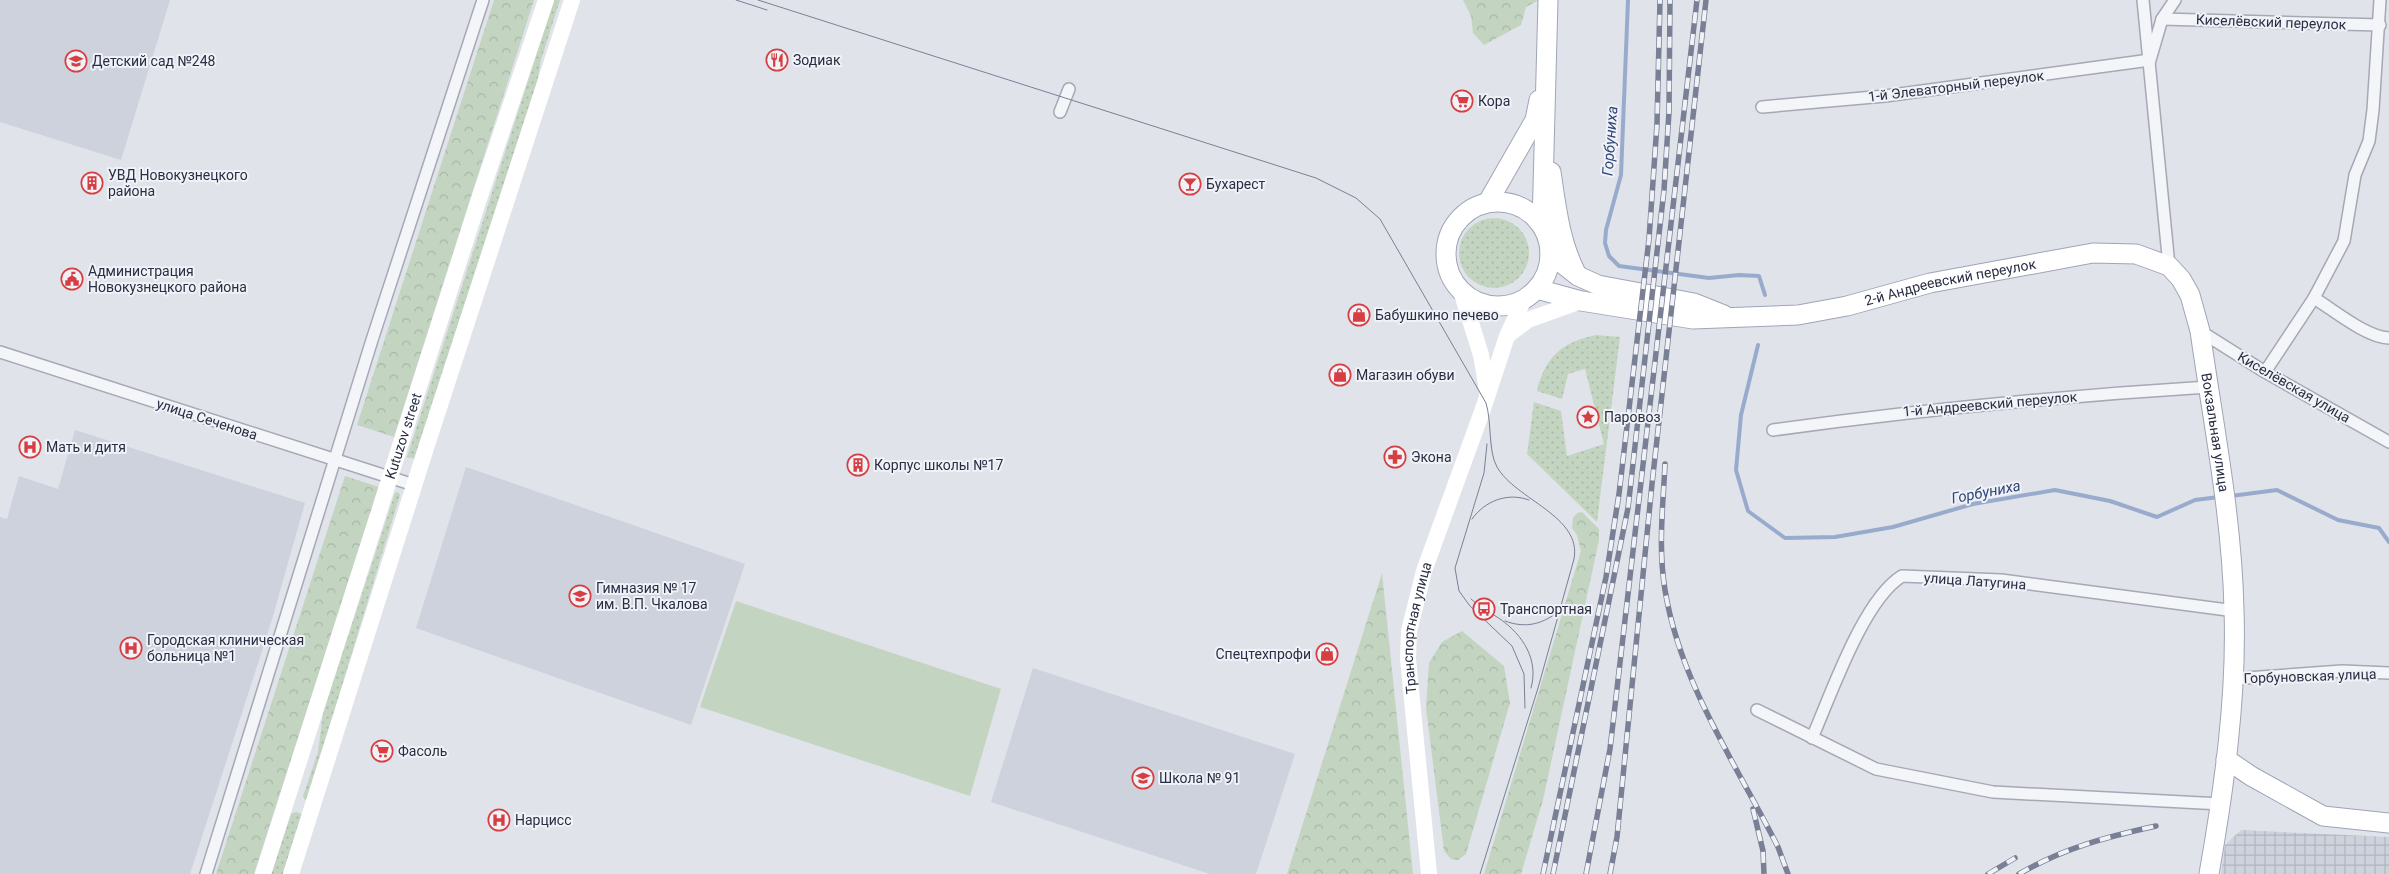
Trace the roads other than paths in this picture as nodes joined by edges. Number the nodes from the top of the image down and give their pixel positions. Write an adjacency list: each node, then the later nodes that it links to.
1 (483, 0): 35 (street)
2 (546, 0): 36 (main road, Kutuzov street)
3 (572, 0): 37 (main road, Kutuzov street)
4 (1548, 0): 11 (main road)
5 (2142, 0): 10 (street)
6 (2175, 0): 8 (street)
7 (2380, 0): 9 (street)
8 (2162, 19): 9 (street, Киселёвский переулок); 10 (street)
9 (2383, 29): 23 (street)
10 (2150, 60): 13 (street, 1-й Элеваторный переулок); 19 (street)
11 (1546, 75): 15 (main road); 16 (main road)
12 (1069, 89): 14 (street)
13 (1762, 108)
14 (1060, 112)
15 (1545, 122): 17 (main road); 20 (main road)
16 (1488, 202): 17 (main road); 21 (main road)
17 (1542, 225): 18 (main road)
18 (1550, 254): 20 (main road); 22 (main road)
19 (2169, 266): 25 (main road, 2-й Андреевский переулок); 26 (main road, Вокзальная улица)
20 (1578, 276): 25 (main road)
21 (1461, 291): 22 (main road); 32 (main road)
22 (1530, 294): 24 (main road, 2-й Андреевский переулок); 27 (main road, Транспортная улица)
23 (2314, 298): 28 (street); 30 (street)
24 (1581, 301): 25 (main road, 2-й Андреевский переулок); 27 (main road)
25 (1730, 317)
26 (2200, 331): 30 (street, Киселёвская улица); 31 (main road, Вокзальная улица)
27 (1507, 336): 32 (main road, Транспортная улица)
28 (2389, 338)
29 (0, 352): 35 (street, улица Сеченова)
30 (2265, 372): 34 (street, Киселёвская улица)
31 (2208, 387): 33 (street, 1-й Андреевский переулок); 38 (main road, Вокзальная улица)
32 (1488, 393): 49 (main road, Транспортная улица)
33 (1773, 430)
34 (2389, 442)
35 (335, 460): 36 (street, улица Сеченова); 46 (street)
36 (390, 477): 37 (street, улица Сеченова); 47 (main road, Kutuzov street)
37 (414, 485): 48 (main road, Kutuzov street)
38 (2234, 611): 40 (main road, Вокзальная улица); 42 (street, улица Латугина)
39 (2389, 673): 40 (street, Горбуновская улица)
40 (2232, 679): 43 (main road, Вокзальная улица)
41 (1757, 710): 42 (street)
42 (1812, 738): 44 (street)
43 (2226, 759): 44 (main road, Вокзальная улица); 45 (main road)
44 (2221, 804): 50 (main road, Вокзальная улица)
45 (2389, 824)
46 (206, 874)
47 (263, 874)
48 (291, 874)
49 (1429, 874)
50 (2209, 874)

